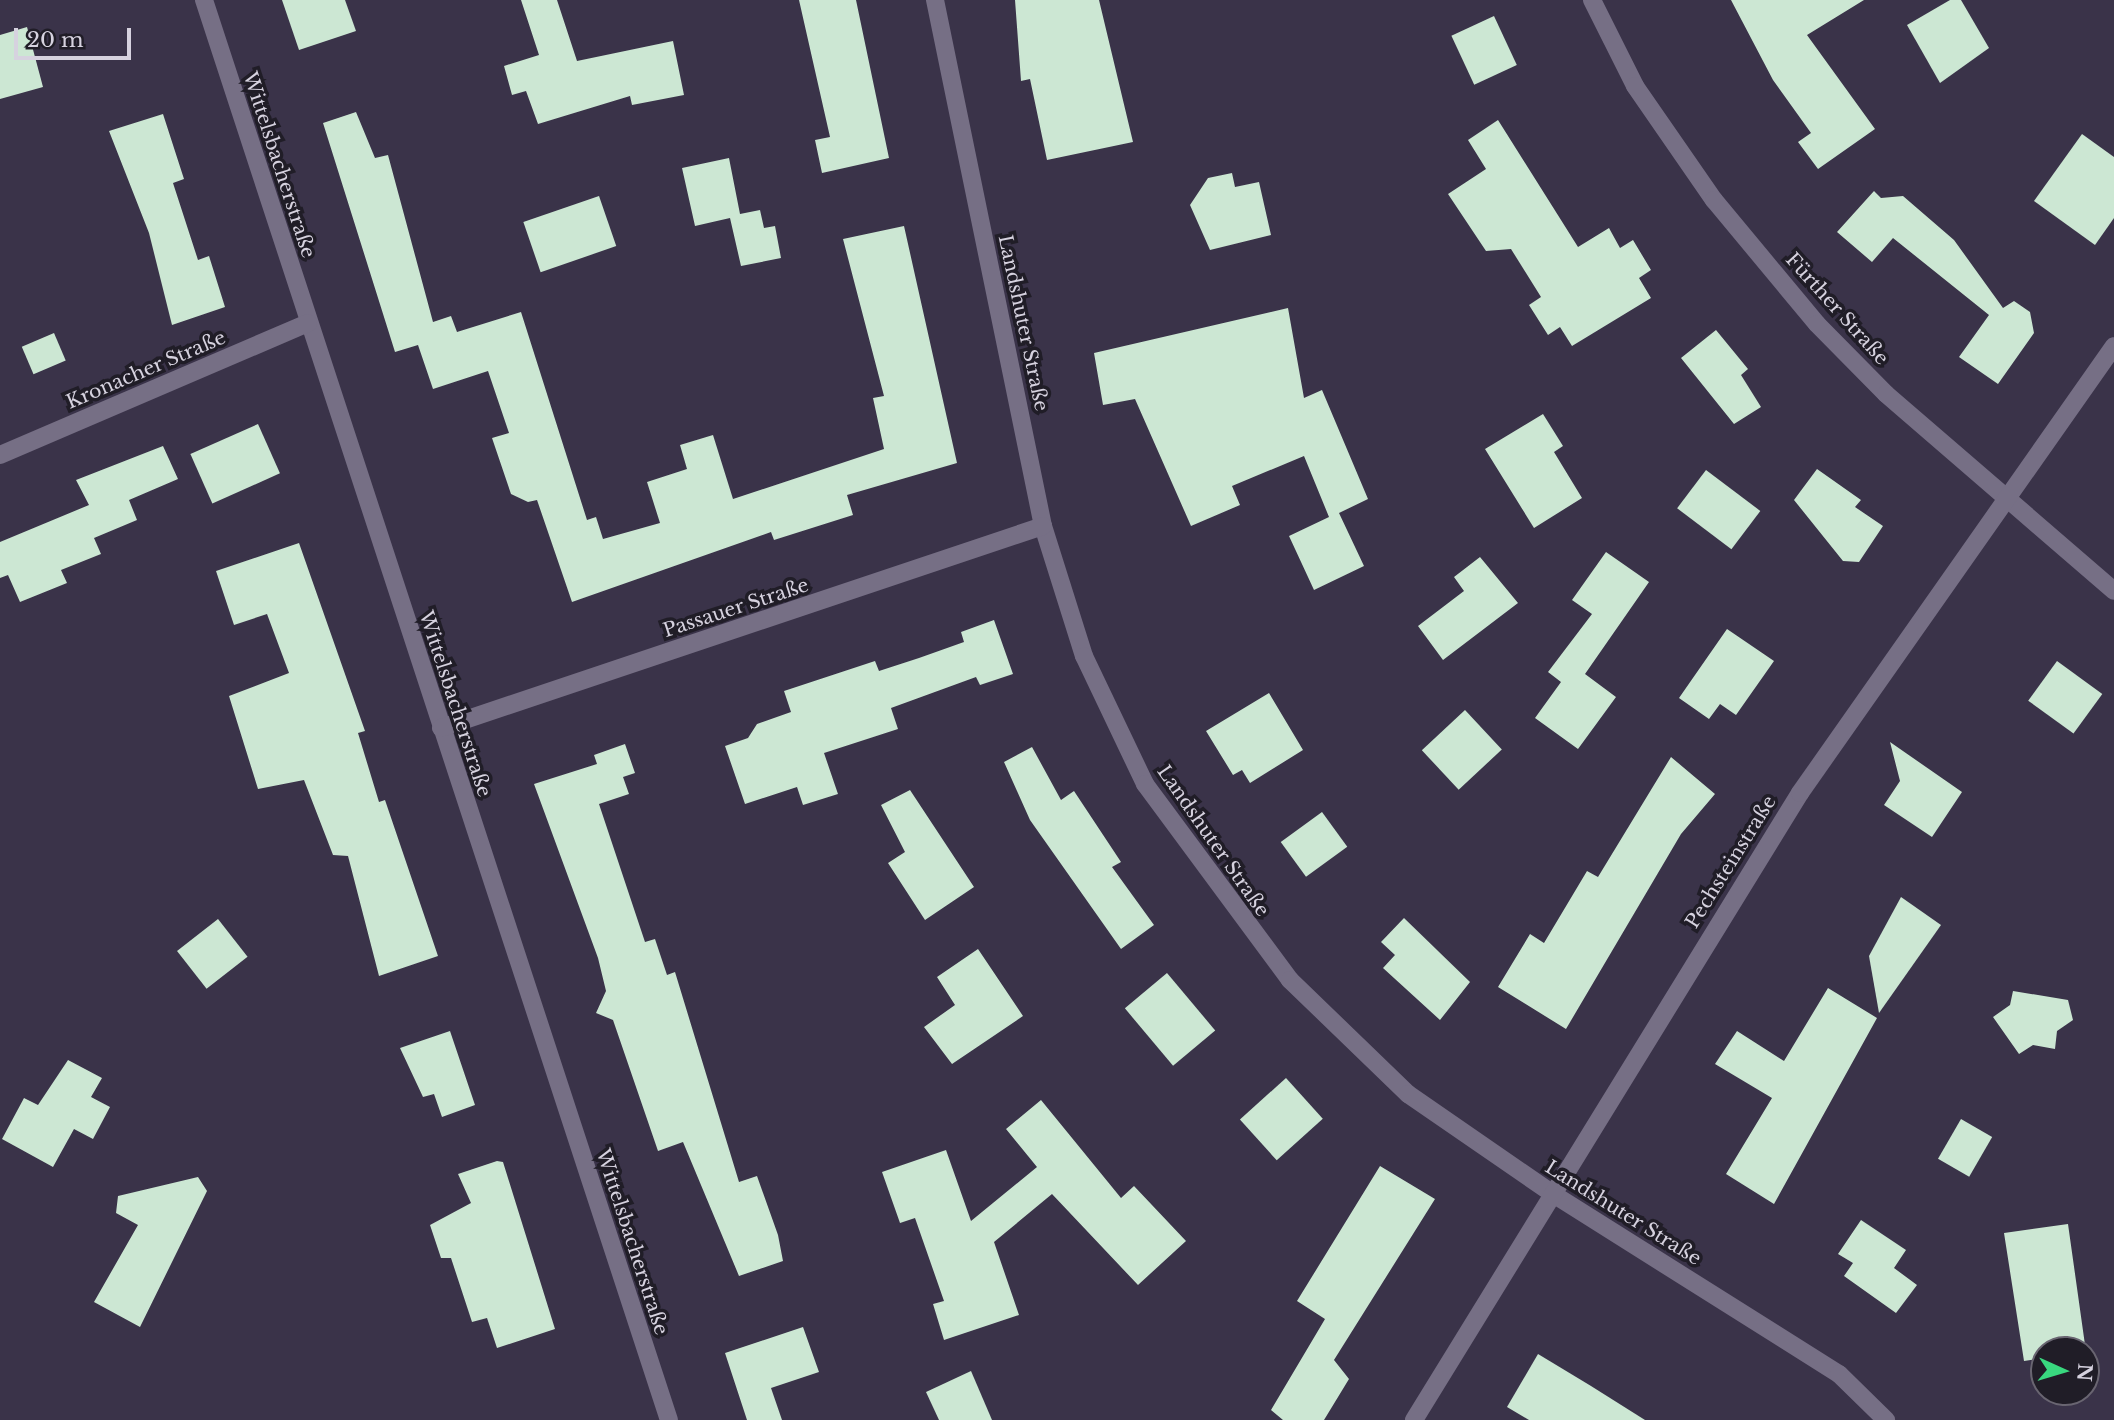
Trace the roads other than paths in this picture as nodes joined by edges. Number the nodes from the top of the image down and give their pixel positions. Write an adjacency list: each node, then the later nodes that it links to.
1 (204, 0): 4 (street, Wittelsbacherstraße)
2 (935, 0): 8 (street, Landshuter Straße)
3 (1592, 0): 7 (street, Fürther Straße)
4 (309, 323): 6 (street, Kronacher Straße); 10 (street, Wittelsbacherstraße)
5 (2114, 346): 7 (street, Pechsteinstraße)
6 (0, 454)
7 (2009, 495): 9 (street, Fürther Straße); 11 (street, Pechsteinstraße)
8 (1043, 526): 10 (street, Passauer Straße); 11 (street, Landshuter Straße)
9 (2114, 591)
10 (441, 728): 12 (street, Wittelsbacherstraße)
11 (1553, 1195): 13 (street, Pechsteinstraße); 14 (street, Landshuter Straße)
12 (669, 1420)
13 (1415, 1420)
14 (1885, 1420)

